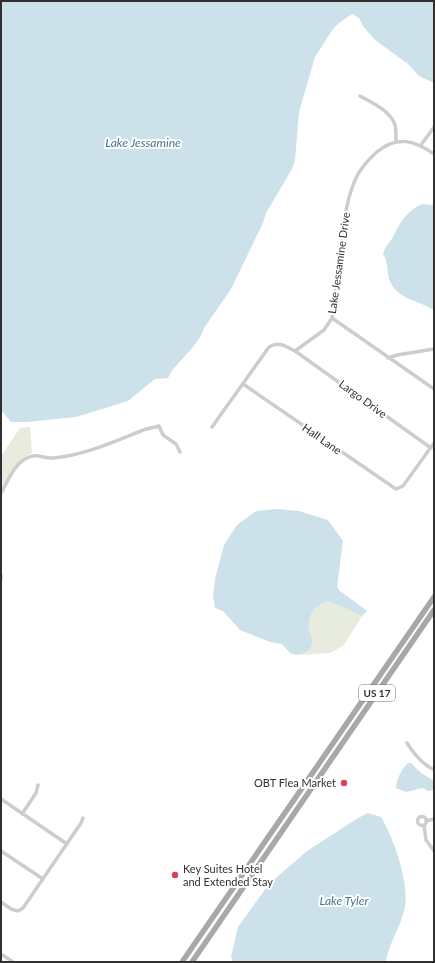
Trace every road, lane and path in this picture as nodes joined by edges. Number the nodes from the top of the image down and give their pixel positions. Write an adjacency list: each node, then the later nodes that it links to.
1 (360, 96): 3 (street)
2 (434, 127): 4 (street)
3 (396, 142): 4 (street); 6 (street, Lake Jessamine Drive)
4 (421, 145): 5 (street)
5 (434, 154)
6 (332, 318): 8 (street, Lake Jessamine Drive); 9 (street)
7 (434, 349): 9 (street)
8 (295, 351): 10 (street); 14 (street, Largo Drive)
9 (388, 358): 11 (street)
10 (243, 384): 12 (street); 14 (street, Hall Lane)
11 (434, 389)
12 (212, 427)
13 (434, 443): 14 (street)
14 (431, 448)
15 (180, 452): 16 (street)
16 (1, 494)
17 (1, 575): 18 (street)
18 (1, 579)
19 (434, 597): 21 (main road, US 17)
20 (434, 610): 22 (main road, US 17)
21 (364, 698): 22 (main road); 24 (main road, US 17)
22 (362, 714): 26 (main road, US 17)
23 (407, 743): 25 (street)
24 (321, 760): 26 (main road); 37 (main road, US 17)
25 (434, 770)
26 (320, 776): 39 (main road, US 17)
27 (38, 785): 29 (street)
28 (1, 799): 29 (street)
29 (22, 814): 34 (street)
30 (83, 818): 34 (street)
31 (434, 819): 32 (street)
32 (426, 821): 33 (street); 33 (street)
33 (424, 825): 36 (street)
34 (67, 844): 38 (street)
35 (1, 851): 38 (street)
36 (434, 851)
37 (245, 872): 39 (main road); 40 (main road, US 17)
38 (43, 879): 41 (street)
39 (242, 889): 42 (main road, US 17)
40 (231, 891): 42 (main road); 45 (main road, US 17)
41 (1, 902)
42 (229, 908): 46 (main road, US 17)
43 (1, 954): 44 (street)
44 (14, 962)
45 (182, 962)
46 (192, 962)

